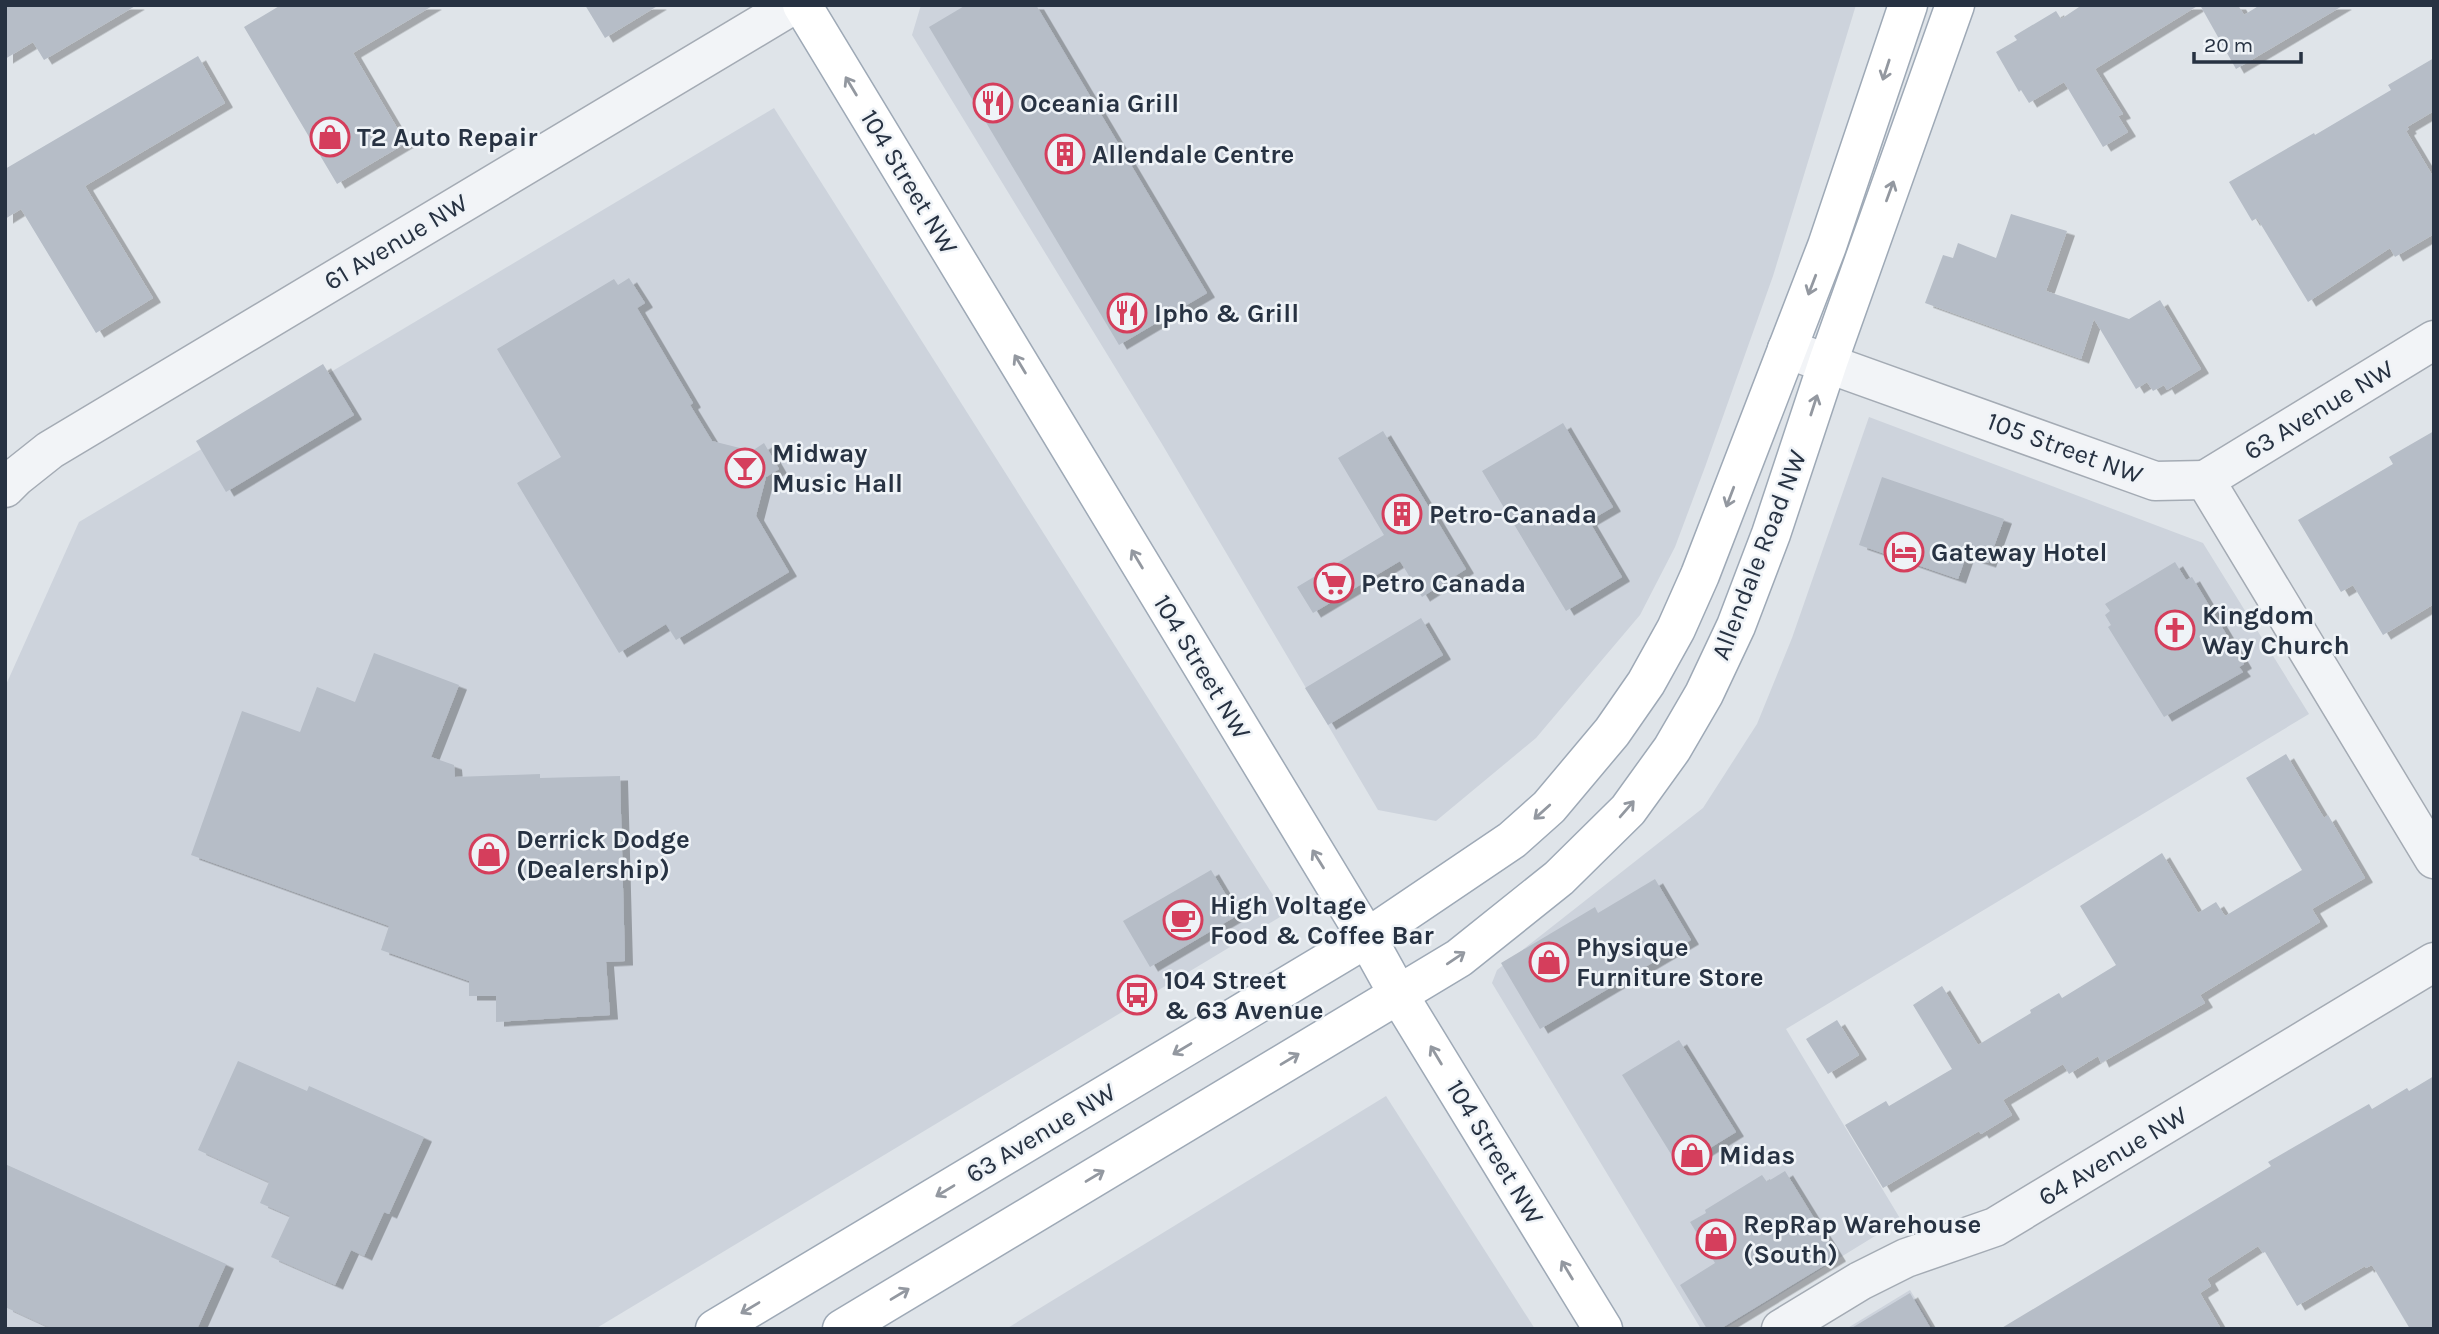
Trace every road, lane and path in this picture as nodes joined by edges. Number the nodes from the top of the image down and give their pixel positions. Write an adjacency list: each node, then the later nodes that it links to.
1 (793, 5): 9 (street, 61 Avenue NW)
2 (802, 5): 11 (main road, 104 Street NW, one-way to 2)
3 (1908, 5): 6 (main road, Allendale Road NW, one-way to 6)
4 (1955, 5): 7 (main road, Allendale Road NW, one-way to 4)
5 (2434, 340): 8 (street, 63 Avenue NW)
6 (1787, 349): 7 (street, 105 Street NW); 11 (main road, Allendale Road NW, one-way to 11)
7 (1828, 362): 8 (street, 105 Street NW); 13 (main road, Allendale Road NW, one-way to 7)
8 (2205, 480): 10 (street)
9 (5, 488)
10 (2434, 859)
11 (1367, 938): 13 (main road, 104 Street NW); 14 (main road, 63 Avenue NW, one-way to 14)
12 (2434, 962): 17 (street, 64 Avenue NW)
13 (1398, 994): 15 (main road, one-way to 13); 16 (main road, 104 Street NW, one-way to 13)
14 (715, 1329)
15 (842, 1329)
16 (1603, 1329)
17 (1781, 1329)

